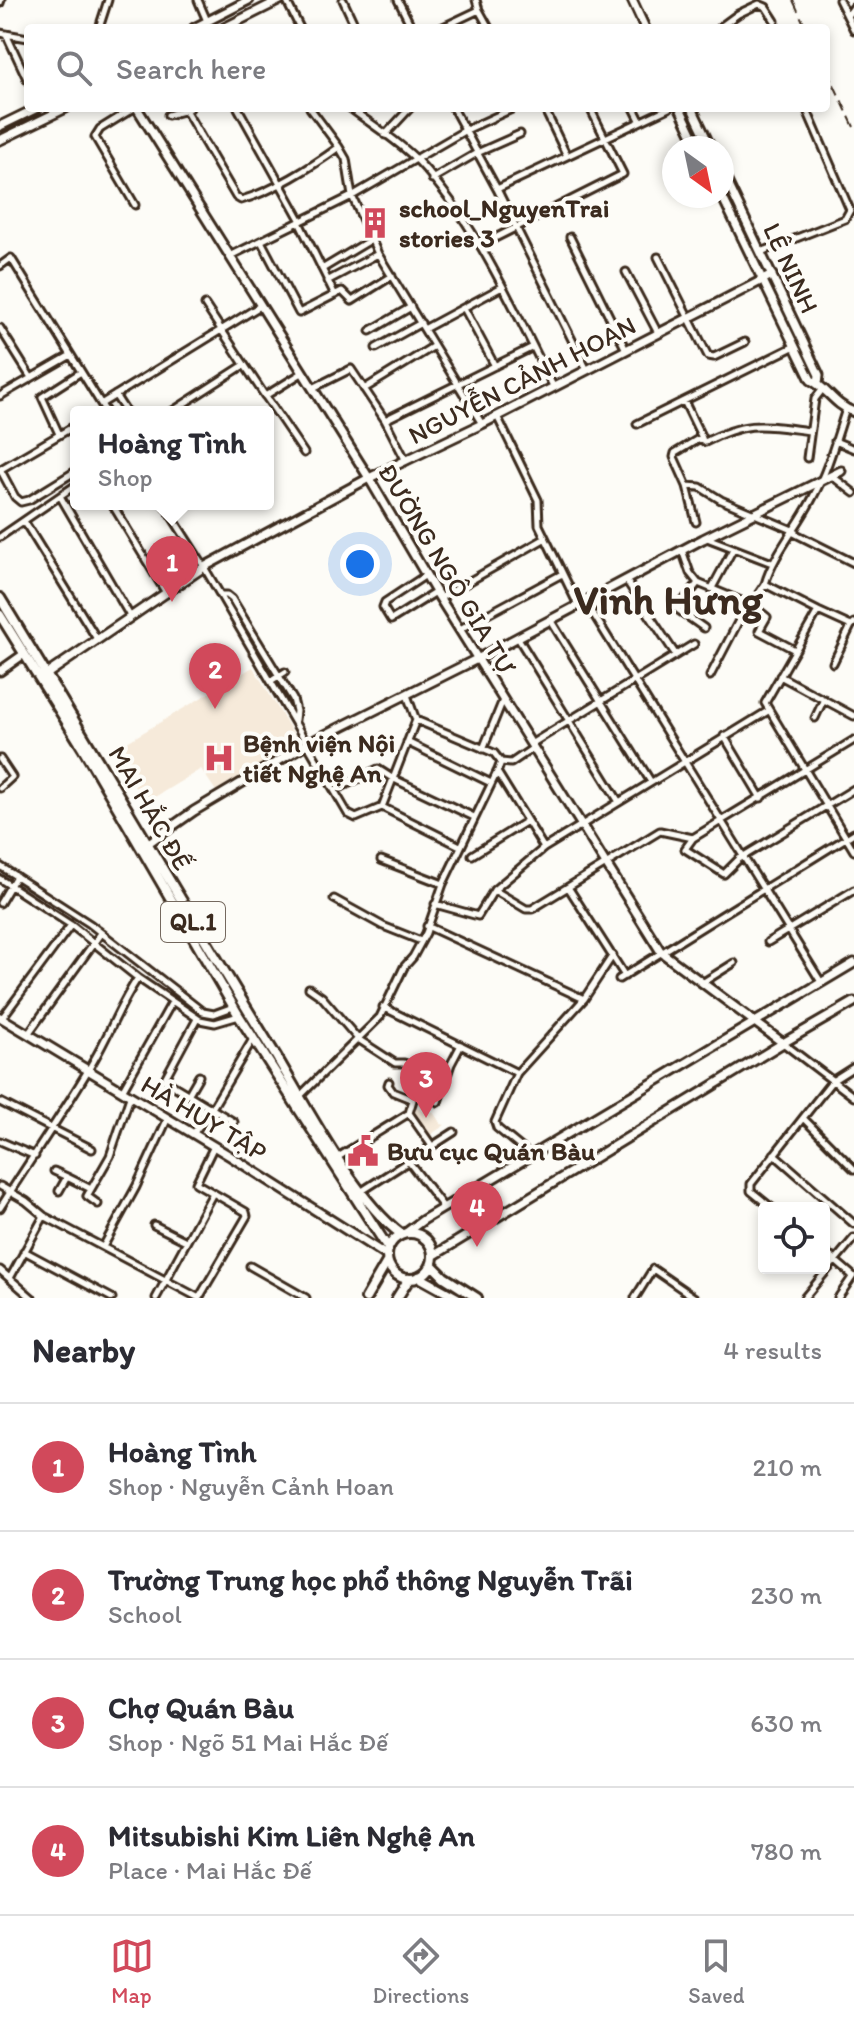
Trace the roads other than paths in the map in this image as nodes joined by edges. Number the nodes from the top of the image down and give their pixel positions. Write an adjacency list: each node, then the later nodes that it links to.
1 (108, 0): 17 (street)
2 (198, 0): 15 (street)
3 (280, 0): 13 (street)
4 (286, 0): 20 (street)
5 (343, 0): 21 (street)
6 (398, 0): 22 (street)
7 (476, 0): 12 (street)
8 (632, 0): 25 (street)
9 (839, 0): 14 (street)
10 (248, 1): 13 (street); 15 (street)
11 (854, 7): 14 (street)
12 (479, 10): 23 (street); 24 (street)
13 (253, 14): 19 (street)
14 (847, 16): 27 (street)
15 (208, 21): 18 (street)
16 (775, 21): 26 (street)
17 (100, 24)
18 (202, 24)
19 (232, 24)
20 (298, 24)
21 (354, 24)
22 (410, 24)
23 (454, 24)
24 (487, 24)
25 (643, 24)
26 (724, 24)
27 (854, 30)
28 (3, 33): 29 (street); 30 (street)
29 (24, 37)
30 (24, 73)
31 (30, 112): 54 (street)
32 (34, 112): 53 (street)
33 (58, 112): 53 (street)
34 (128, 112): 71 (street)
35 (138, 112): 81 (street, ĐƯỜNG NGÔ GIA TỰ)
36 (178, 112): 51 (street)
37 (190, 112): 67 (street)
38 (240, 112): 67 (street)
39 (313, 112): 62 (street)
40 (355, 112): 57 (street)
41 (406, 112): 57 (street)
42 (455, 112): 55 (street)
43 (505, 112): 55 (street)
44 (546, 112): 64 (street)
45 (592, 112): 60 (street)
46 (636, 112): 52 (street)
47 (659, 112): 52 (street)
48 (682, 112): 58 (street)
49 (694, 112): 59 (street)
50 (808, 112): 79 (street)
51 (168, 115)
52 (640, 120): 60 (street)
53 (35, 123): 61 (street)
54 (0, 126)
55 (464, 131): 63 (street); 65 (street)
56 (520, 134): 63 (street)
57 (385, 135): 65 (street)
58 (693, 136)
59 (705, 136)
60 (605, 137): 64 (street); 74 (street)
61 (0, 140)
62 (339, 147): 67 (street); 69 (street)
63 (477, 153): 66 (street); 68 (street)
64 (567, 156): 68 (street)
65 (417, 160): 66 (street); 69 (street)
66 (432, 179): 78 (street)
67 (280, 182): 73 (street)
68 (497, 189): 74 (street)
69 (352, 196): 73 (street); 76 (street)
70 (734, 196): 79 (street, LÊ NINH)
71 (135, 205)
72 (728, 208): 88 (street, LÊ NINH)
73 (300, 221): 77 (street); 84 (street)
74 (515, 227): 78 (street); 113 (street)
75 (570, 237): 109 (street)
76 (372, 239): 80 (street); 84 (street)
77 (261, 241): 81 (street); 91 (street)
78 (481, 245): 90 (street)
79 (761, 252): 86 (street, LÊ NINH)
80 (378, 254): 87 (street); 89 (street)
81 (229, 256): 93 (street, ĐƯỜNG NGÔ GIA TỰ)
82 (658, 257): 96 (street)
83 (0, 266): 110 (street)
84 (322, 269): 89 (street)
85 (626, 272): 101 (street)
86 (772, 275): 88 (street, NGUYỄN CẢNH HOAN); 119 (street, LÊ NINH)
87 (392, 276): 91 (street); 94 (street)
88 (763, 280): 96 (street, NGUYỄN CẢNH HOAN); 106 (street, LÊ NINH)
89 (327, 281): 91 (street)
90 (502, 287): 95 (street); 107 (street)
91 (335, 295)
92 (205, 305): 99 (street)
93 (260, 306): 99 (street); 115 (street, ĐƯỜNG NGÔ GIA TỰ)
94 (411, 307): 97 (street); 100 (street)
95 (464, 308): 97 (street); 112 (street)
96 (690, 316): 101 (street, NGUYỄN CẢNH HOAN); 103 (street)
97 (422, 326): 105 (street); 108 (street)
98 (0, 328): 102 (street)
99 (221, 329): 111 (street); 122 (street)
100 (370, 331)
101 (658, 333): 109 (street, NGUYỄN CẢNH HOAN)
102 (7, 340): 104 (street); 116 (street)
103 (745, 342)
104 (0, 344)
105 (434, 346): 117 (street); 121 (street)
106 (795, 346): 119 (street, LÊ NINH); 125 (street)
107 (533, 347): 112 (street); 118 (street)
108 (376, 348)
109 (626, 350): 113 (street, NGUYỄN CẢNH HOAN)
110 (71, 355): 114 (street); 116 (street)
111 (244, 365): 124 (street); 126 (street)
112 (495, 366): 117 (street)
113 (587, 370): 118 (street, NGUYỄN CẢNH HOAN)
114 (81, 372): 127 (street); 141 (street)
115 (302, 373): 120 (street, ĐƯỜNG NGÔ GIA TỰ); 124 (street)
116 (30, 376): 123 (street)
117 (458, 384): 136 (street); 137 (street)
118 (553, 386): 135 (street, NGUYỄN CẢNH HOAN)
119 (820, 386): 134 (street, LÊ NINH); 140 (street)
120 (312, 389): 121 (street); 152 (street, ĐƯỜNG NGÔ GIA TỰ)
121 (364, 389): 136 (street)
122 (115, 395): 128 (street); 129 (street)
123 (0, 396)
124 (265, 396): 132 (street)
125 (684, 401): 138 (street); 142 (street)
126 (184, 403): 130 (street); 131 (street)
127 (100, 406)
128 (105, 406)
129 (122, 406)
130 (180, 406)
131 (182, 406)
132 (272, 406)
133 (274, 409): 145 (street)
134 (850, 411): 143 (street)
135 (497, 416): 137 (street, NGUYỄN CẢNH HOAN); 166 (street)
136 (385, 420): 147 (street)
137 (482, 424): 147 (street, NGUYỄN CẢNH HOAN)
138 (637, 424)
139 (70, 428): 141 (street)
140 (810, 431): 142 (street); 146 (street)
141 (59, 434): 148 (street)
142 (702, 438): 154 (street)
143 (835, 441): 144 (street); 153 (street)
144 (854, 449)
145 (304, 453)
146 (807, 458)
147 (406, 461): 152 (street, NGUYỄN CẢNH HOAN)
148 (0, 469): 150 (street)
149 (841, 471): 151 (street)
150 (70, 475)
151 (832, 476): 153 (street); 156 (street)
152 (369, 478): 171 (street, NGUYỄN CẢNH HOAN); 173 (street, ĐƯỜNG NGÔ GIA TỰ)
153 (821, 481): 160 (street); 163 (street)
154 (687, 486): 160 (street); 162 (street)
155 (70, 489): 157 (street)
156 (854, 493)
157 (60, 496): 161 (street); 186 (street)
158 (116, 510): 178 (street)
159 (168, 510): 171 (street)
160 (756, 515): 163 (street); 165 (street)
161 (24, 521): 164 (street); 192 (street)
162 (696, 522)
163 (794, 532): 169 (street); 170 (street)
164 (0, 537)
165 (706, 538): 167 (street); 168 (street)
166 (544, 539): 172 (street); 180 (street)
167 (733, 549): 169 (street); 177 (street)
168 (682, 550): 174 (street); 175 (street)
169 (773, 563): 176 (street)
170 (854, 563)
171 (204, 567): 178 (street, NGUYỄN CẢNH HOAN); 179 (street)
172 (562, 574): 182 (street); 190 (street)
173 (426, 575): 180 (street, ĐƯỜNG NGÔ GIA TỰ); 180 (street)
174 (626, 580): 182 (street); 196 (street)
175 (698, 583): 177 (street); 189 (street)
176 (765, 584): 183 (street); 184 (street)
177 (712, 588): 183 (street)
178 (166, 593): 186 (street, NGUYỄN CẢNH HOAN)
179 (221, 595): 202 (street); 206 (street)
180 (438, 595): 190 (street, ĐƯỜNG NGÔ GIA TỰ)
181 (0, 598): 201 (main road, MAI HẮC ĐẾ / QL.1)
182 (582, 603): 187 (street); 205 (street)
183 (750, 605): 194 (street); 203 (street)
184 (818, 611): 188 (street); 194 (street)
185 (0, 615): 195 (main road, MAI HẮC ĐẾ / QL.1)
186 (130, 616): 192 (street, NGUYỄN CẢNH HOAN)
187 (551, 621): 191 (street); 210 (street)
188 (852, 624): 198 (street)
189 (704, 628)
190 (460, 629): 197 (street, ĐƯỜNG NGÔ GIA TỰ)
191 (518, 638): 197 (street); 216 (street)
192 (97, 639): 201 (street, NGUYỄN CẢNH HOAN)
193 (694, 644): 196 (street)
194 (795, 650): 204 (street)
195 (24, 654): 199 (street); 221 (main road, MAI HẮC ĐẾ / QL.1)
196 (676, 655): 205 (street)
197 (477, 659): 207 (street); 208 (street, ĐƯỜNG NGÔ GIA TỰ)
198 (833, 663)
199 (0, 671)
200 (285, 672): 202 (street)
201 (47, 674): 221 (main road, MAI HẮC ĐẾ / QL.1)
202 (279, 676): 206 (street); 214 (street)
203 (710, 676)
204 (780, 676): 209 (street); 211 (street)
205 (635, 680): 210 (street); 225 (street)
206 (271, 681): 214 (street)
207 (407, 695): 215 (street); 220 (street)
208 (503, 699): 222 (street, ĐƯỜNG NGÔ GIA TỰ); 223 (street)
209 (824, 699): 212 (street); 213 (street)
210 (602, 700): 216 (street); 230 (street)
211 (768, 711): 217 (street); 228 (street)
212 (854, 716)
213 (815, 718)
214 (295, 720): 220 (street)
215 (416, 720): 219 (street); 223 (street)
216 (569, 720): 222 (street); 236 (street)
217 (724, 736): 225 (street); 235 (street)
218 (854, 740): 228 (street)
219 (407, 742): 229 (street); 231 (street)
220 (308, 744): 234 (street); 246 (street)
221 (86, 746): 246 (main road, MAI HẮC ĐẾ / QL.1); 265 (main road, MAI HẮC ĐẾ / QL.1)
222 (532, 746): 226 (street); 242 (street, ĐƯỜNG NGÔ GIA TỰ)
223 (483, 749): 226 (street)
224 (0, 759): 232 (street)
225 (685, 761): 230 (street); 241 (street)
226 (501, 762): 227 (street)
227 (497, 772): 231 (street); 240 (street)
228 (804, 772): 235 (street); 237 (street)
229 (392, 778): 234 (street); 238 (street); 239 (street)
230 (651, 782): 236 (street)
231 (491, 783): 239 (street)
232 (0, 788)
233 (854, 789): 237 (street)
234 (335, 790): 238 (street)
235 (761, 798): 241 (street)
236 (619, 802): 242 (street)
237 (826, 806): 245 (street); 251 (street)
238 (382, 807): 247 (street)
239 (474, 817): 247 (street)
240 (527, 821): 248 (street); 250 (street)
241 (721, 822): 244 (street); 251 (street)
242 (582, 825): 248 (street); 253 (street, ĐƯỜNG NGÔ GIA TỰ)
243 (854, 833): 245 (street)
244 (693, 838): 251 (street); 253 (street)
245 (846, 838): 249 (street); 261 (street)
246 (147, 844): 265 (main road, MAI HẮC ĐẾ / QL.1)
247 (460, 846): 257 (street)
248 (544, 848): 260 (street)
249 (854, 851)
250 (472, 855)
251 (743, 857): 261 (street)
252 (381, 860): 257 (street)
253 (605, 864): 259 (street); 274 (street, ĐƯỜNG NGÔ GIA TỰ)
254 (0, 866): 255 (street)
255 (16, 876): 258 (street); 270 (street)
256 (0, 879): 258 (street)
257 (443, 884): 266 (street)
258 (10, 885): 263 (street); 267 (street)
259 (568, 887): 260 (street); 275 (street)
260 (494, 890): 266 (street)
261 (762, 890): 269 (street); 274 (street)
262 (854, 890): 269 (street)
263 (1, 899)
264 (334, 899): 271 (street)
265 (177, 903): 285 (main road, MAI HẮC ĐẾ / QL.1); 307 (main road, MAI HẮC ĐẾ / QL.1)
266 (435, 904): 268 (street)
267 (71, 925): 273 (street); 289 (street)
268 (427, 926): 271 (street); 282 (street)
269 (788, 930): 272 (street); 279 (street)
270 (101, 933): 273 (street); 287 (street)
271 (421, 941): 286 (street)
272 (768, 942)
273 (94, 943): 278 (street); 293 (street)
274 (661, 952): 275 (street); 280 (street, ĐƯỜNG NGÔ GIA TỰ)
275 (613, 955): 282 (street)
276 (854, 962): 279 (street)
277 (734, 963): 280 (street)
278 (138, 978): 283 (street); 300 (street)
279 (821, 982): 292 (street)
280 (702, 983): 292 (street, ĐƯỜNG NGÔ GIA TỰ)
281 (309, 988): 295 (street)
282 (584, 999): 301 (street)
283 (172, 1002): 290 (street); 305 (street)
284 (854, 1002): 296 (street)
285 (233, 1007): 287 (street); 288 (main road, MAI HẮC ĐẾ / QL.1)
286 (383, 1007): 295 (street); 297 (street)
287 (210, 1014): 291 (street)
288 (239, 1016): 291 (street); 294 (main road, MAI HẮC ĐẾ / QL.1)
289 (1, 1017): 293 (street, HÀ HUY TẬP)
290 (197, 1019): 291 (street); 306 (street)
291 (209, 1023)
292 (753, 1023): 296 (street, ĐƯỜNG NGÔ GIA TỰ); 325 (street)
293 (28, 1034): 300 (street, HÀ HUY TẬP)
294 (253, 1038): 312 (street); 350 (main road, MAI HẮC ĐẾ / QL.1)
295 (358, 1039): 299 (street); 307 (street)
296 (783, 1043): 303 (street); 352 (street)
297 (461, 1045): 301 (street); 311 (street)
298 (854, 1067): 303 (street)
299 (416, 1069)
300 (88, 1070): 305 (street, HÀ HUY TẬP); 317 (street)
301 (517, 1073): 325 (street)
302 (199, 1076): 306 (street)
303 (832, 1081): 309 (street); 315 (street)
304 (389, 1082): 313 (street)
305 (122, 1091): 308 (street, HÀ HUY TẬP)
306 (188, 1095): 312 (street)
307 (300, 1096): 327 (main road, MAI HẮC ĐẾ / QL.1)
308 (130, 1097): 314 (street, HÀ HUY TẬP); 333 (street)
309 (854, 1097)
310 (0, 1102): 317 (street)
311 (438, 1102)
312 (211, 1110): 316 (street); 319 (street)
313 (409, 1113): 322 (street); 327 (street)
314 (168, 1118): 319 (street, HÀ HUY TẬP); 348 (street)
315 (803, 1118): 324 (street); 329 (street)
316 (234, 1122)
317 (53, 1129): 323 (street); 326 (street)
318 (454, 1132): 322 (street)
319 (193, 1134): 321 (street, HÀ HUY TẬP)
320 (0, 1141): 326 (street)
321 (214, 1146): 337 (street); 350 (street, HÀ HUY TẬP)
322 (432, 1146): 328 (street)
323 (92, 1149)
324 (774, 1154): 338 (street); 343 (street)
325 (530, 1155): 341 (street)
326 (35, 1156): 334 (street)
327 (338, 1157): 336 (main road, MAI HẮC ĐẾ / QL.1)
328 (409, 1162): 336 (street); 341 (street)
329 (854, 1169)
330 (54, 1171): 331 (street)
331 (67, 1177): 333 (street); 335 (street)
332 (0, 1186): 334 (street)
333 (91, 1189): 339 (street)
334 (11, 1191): 340 (street); 342 (street)
335 (59, 1191)
336 (362, 1191): 345 (main road, MAI HẮC ĐẾ / QL.1)
337 (213, 1193): 347 (street); 362 (street)
338 (766, 1202)
339 (98, 1204)
340 (0, 1208)
341 (444, 1208): 345 (street)
342 (44, 1216): 348 (street); 349 (street)
343 (854, 1224)
344 (154, 1225): 347 (street)
345 (404, 1233): 350 (main road); 352 (main road, QL.1)
346 (854, 1238): 353 (street)
347 (186, 1241): 358 (street)
348 (103, 1247): 358 (street)
349 (24, 1251): 356 (street); 360 (street)
350 (387, 1255): 357 (main road, QL.1); 364 (main road)
351 (830, 1256): 353 (street)
352 (432, 1260): 357 (main road); 367 (main road, QL.1)
353 (836, 1260): 370 (street); 371 (street)
354 (250, 1266): 363 (street)
355 (0, 1270): 356 (street)
356 (10, 1278): 359 (street)
357 (414, 1278): 365 (main road); 366 (main road, QL.1)
358 (165, 1280): 361 (street); 362 (street)
359 (32, 1298)
360 (112, 1298)
361 (156, 1298)
362 (199, 1298)
363 (306, 1298)
364 (366, 1298)
365 (397, 1298)
366 (457, 1298)
367 (477, 1298)
368 (635, 1298): 369 (street)
369 (695, 1298)
370 (804, 1298)
371 (838, 1298)

